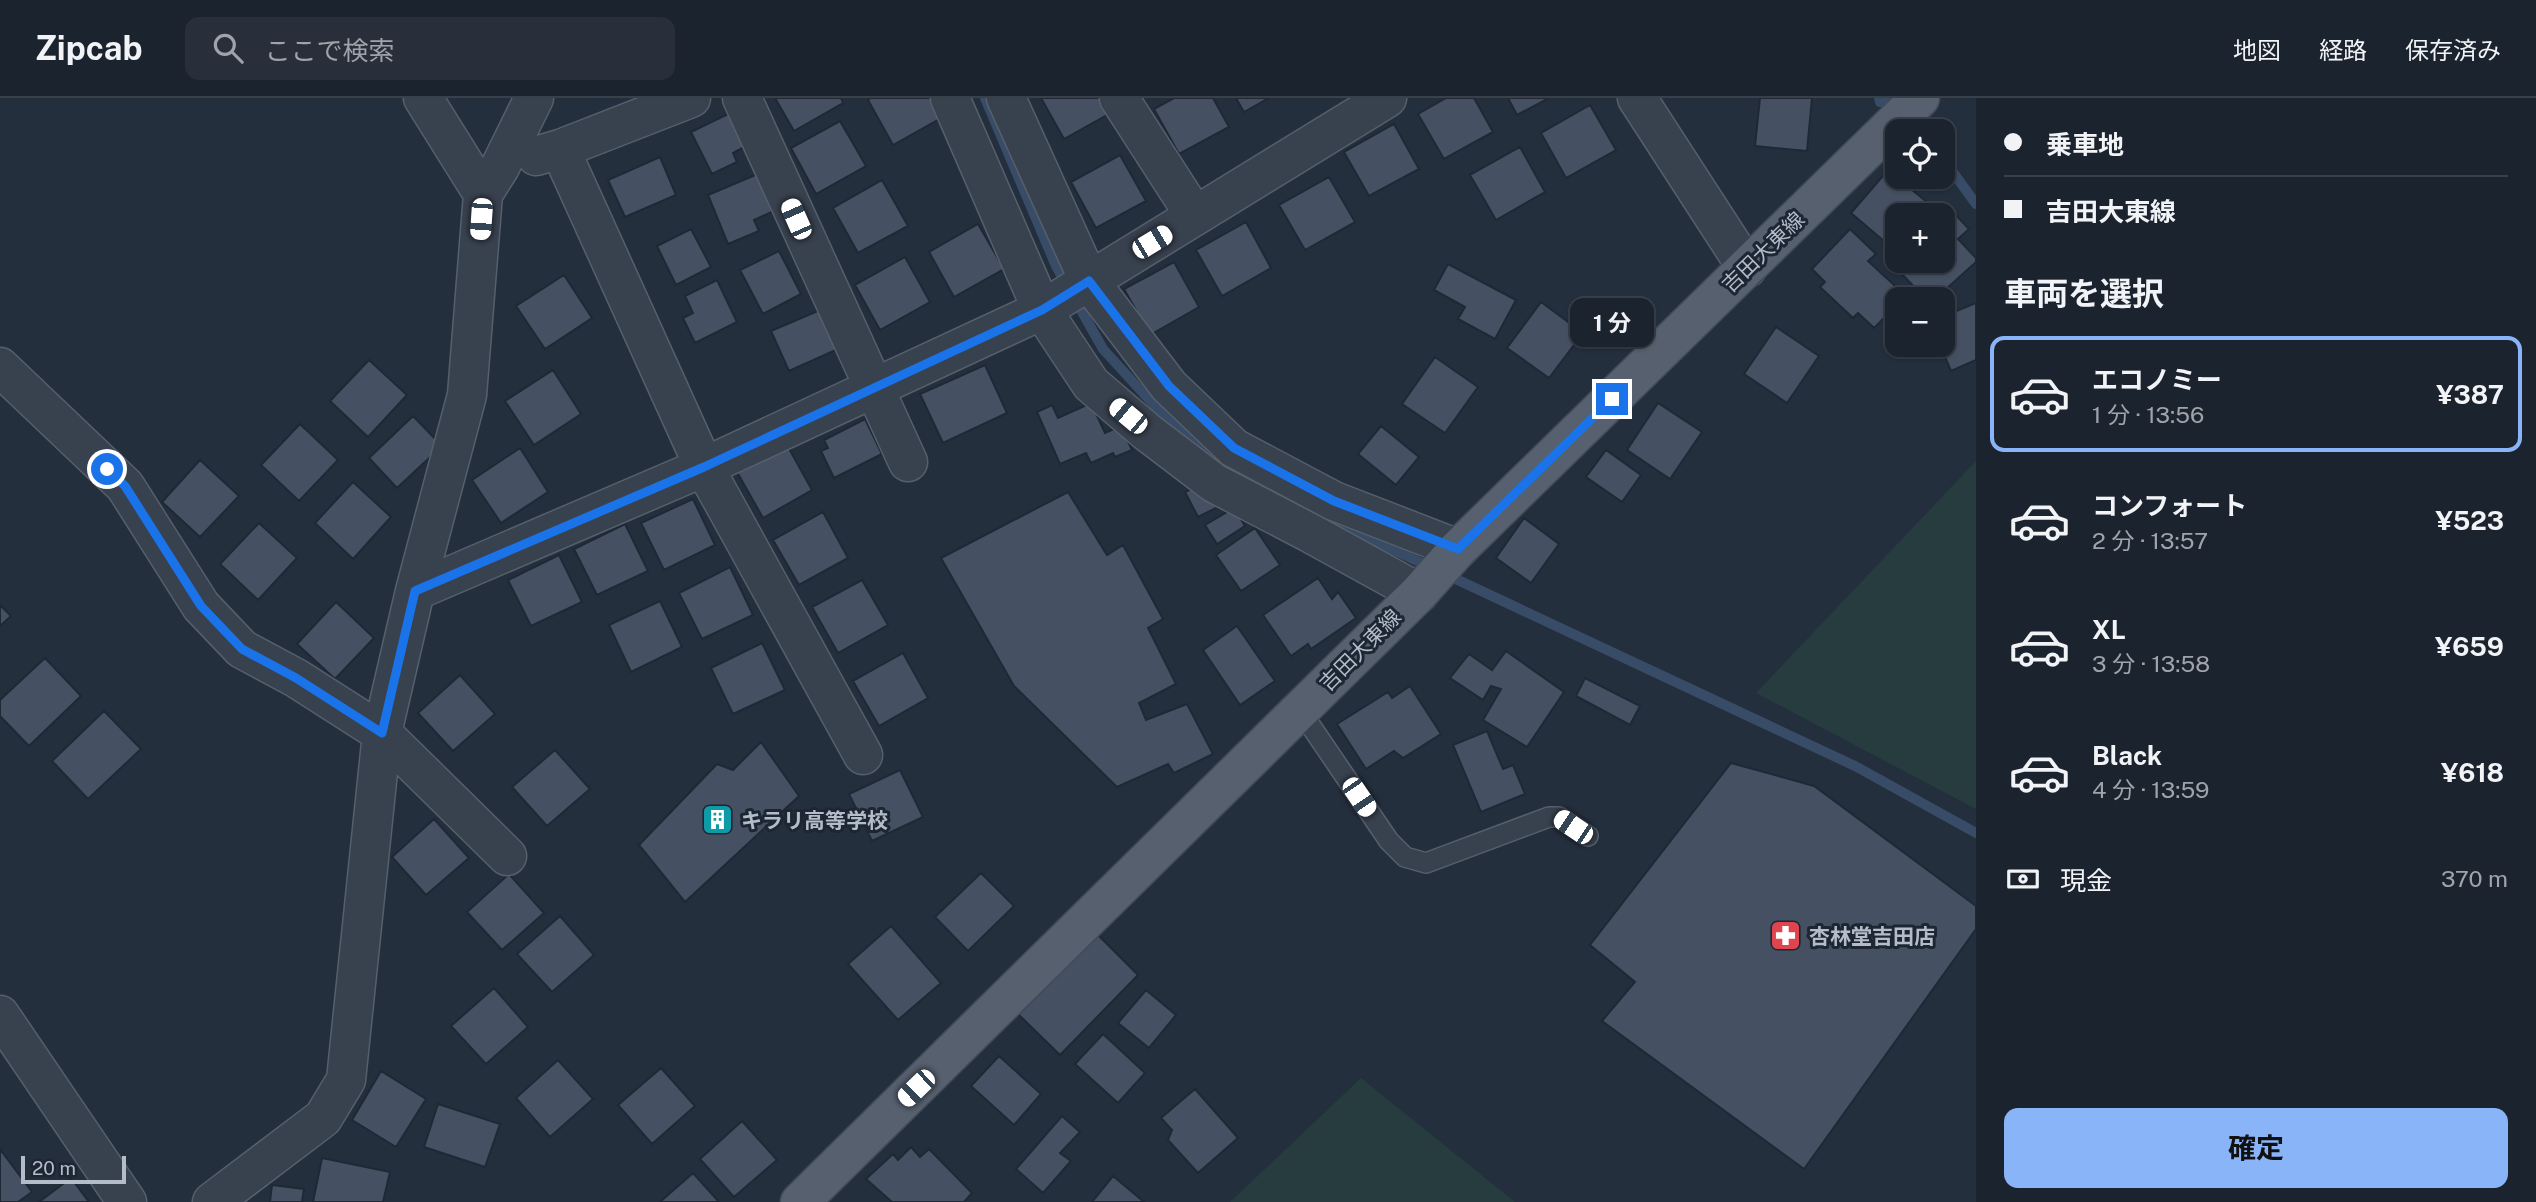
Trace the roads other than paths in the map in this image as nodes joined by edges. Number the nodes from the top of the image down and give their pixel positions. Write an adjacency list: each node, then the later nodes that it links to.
1 (423, 98): 12 (street)
2 (534, 98): 12 (street)
3 (691, 98): 11 (street)
4 (742, 98): 18 (street)
5 (950, 98): 16 (street)
6 (1006, 98): 15 (street)
7 (1119, 98): 13 (street)
8 (1387, 98): 13 (street)
9 (1637, 98): 14 (street)
10 (1920, 98): 14 (main road, 吉田大東線)
11 (561, 149): 12 (street); 20 (street)
12 (491, 180): 23 (street)
13 (1195, 216): 15 (street)
14 (1747, 268): 21 (main road, 吉田大東線)
15 (1088, 282): 16 (street); 21 (street)
16 (1046, 308): 18 (street); 22 (street)
17 (0, 367): 25 (street)
18 (872, 387): 19 (street); 20 (street)
19 (908, 463)
20 (704, 467): 23 (street); 26 (street)
21 (1457, 551): 22 (main road, 吉田大東線)
22 (1421, 590): 24 (main road, 吉田大東線)
23 (415, 591): 25 (street)
24 (1300, 710): 27 (lane); 32 (main road, 吉田大東線)
25 (382, 733): 28 (street); 31 (street)
26 (863, 755)
27 (1588, 836)
28 (507, 856)
29 (0, 1016): 30 (street)
30 (127, 1202)
31 (212, 1202)
32 (800, 1202)

